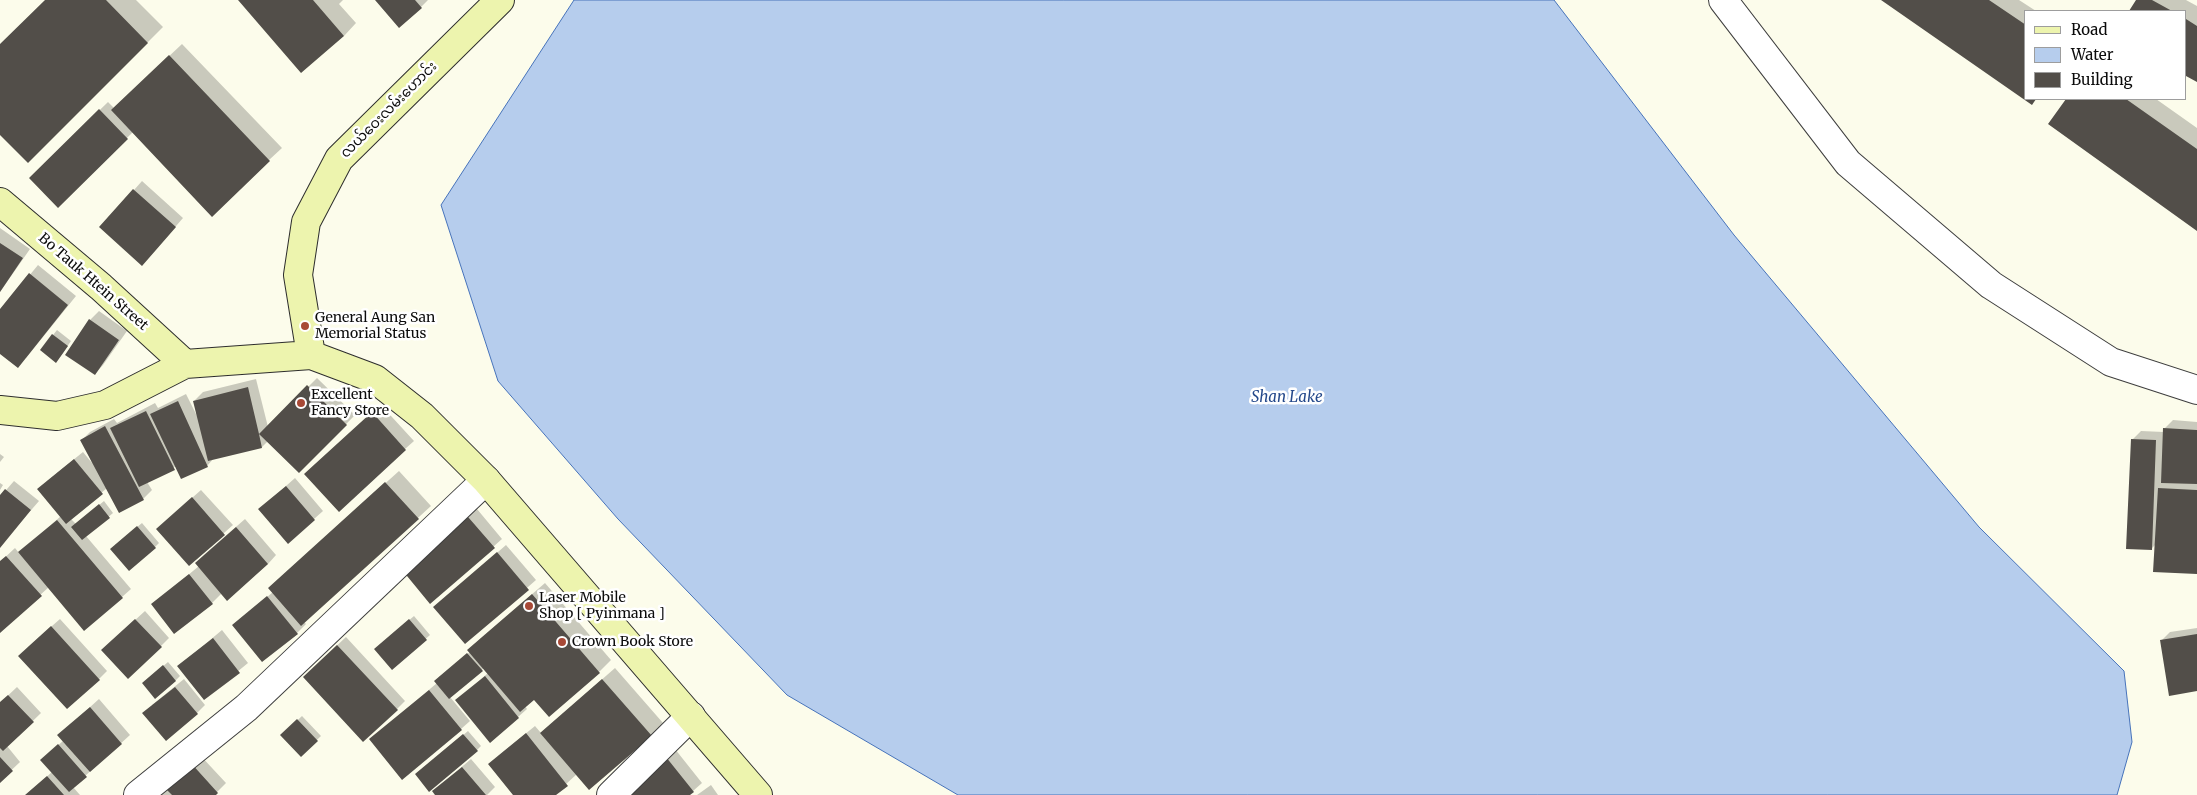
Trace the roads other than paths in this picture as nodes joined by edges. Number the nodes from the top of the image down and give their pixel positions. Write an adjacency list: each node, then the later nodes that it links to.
1 (500, 0): 4 (main road, လယ်ဝေးလမ်းဟောင်း)
2 (1723, 0): 6 (street)
3 (0, 202): 5 (main road, Bo Tauk Htein Street)
4 (311, 354): 5 (main road); 8 (main road)
5 (185, 364): 7 (main road)
6 (2197, 390)
7 (0, 410)
8 (486, 480): 9 (main road); 10 (street)
9 (691, 716): 11 (street); 12 (main road)
10 (138, 795)
11 (611, 795)
12 (758, 795)

